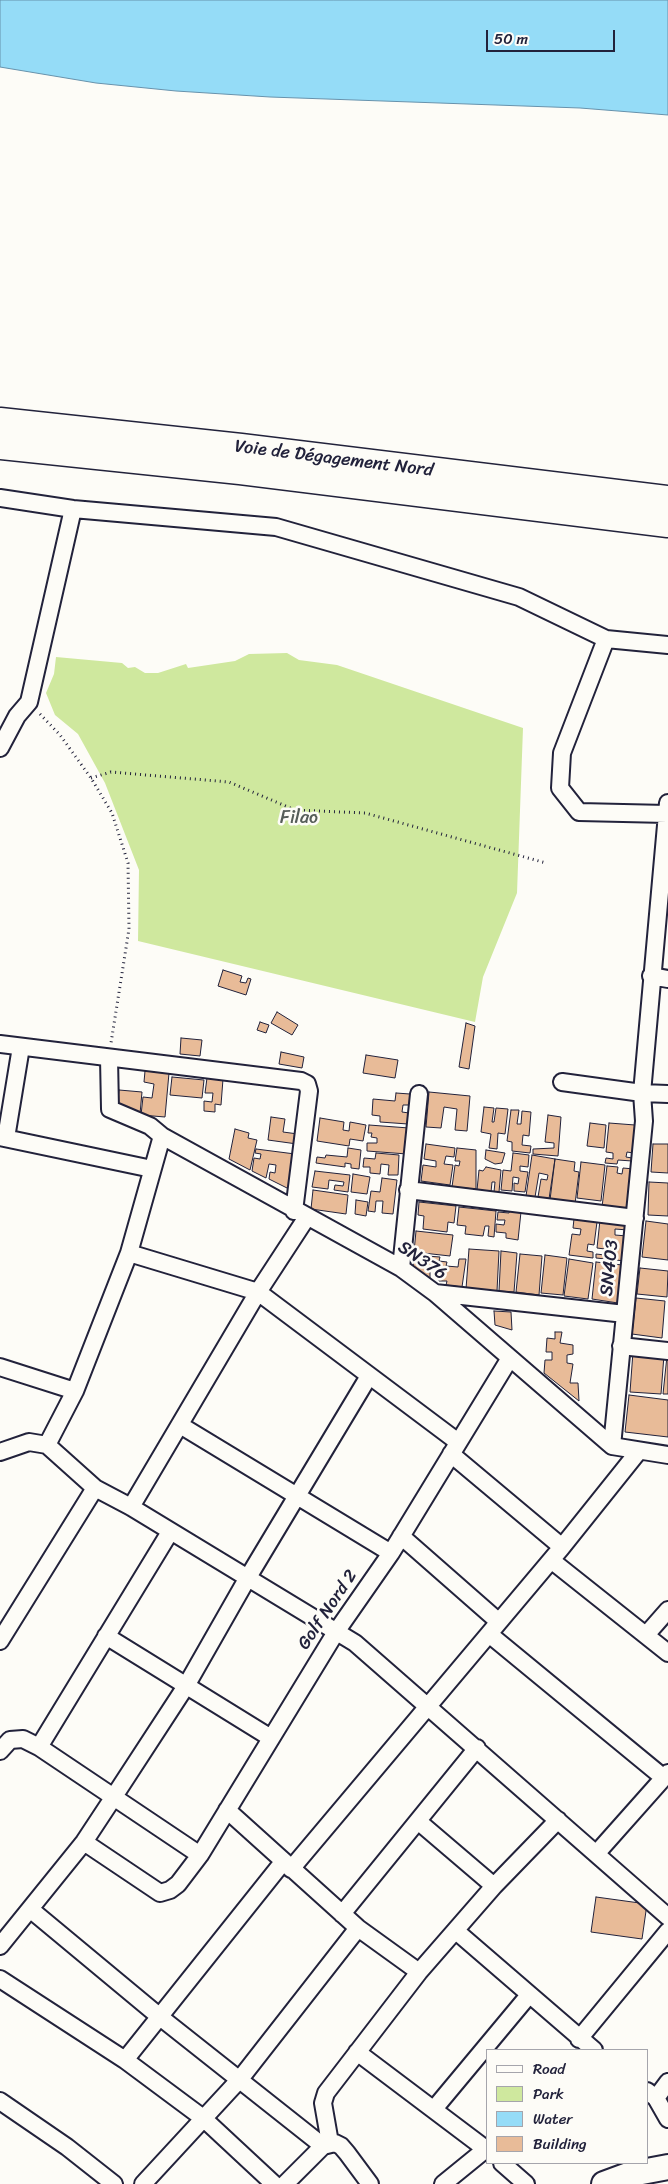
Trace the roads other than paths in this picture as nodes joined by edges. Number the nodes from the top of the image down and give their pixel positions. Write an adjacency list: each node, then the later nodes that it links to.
1 (0, 422): 4 (highway, Voie de Dégagement Nord)
2 (0, 445): 6 (highway, Voie de Dégagement Nord)
3 (0, 498): 5 (street)
4 (668, 500)
5 (73, 509): 7 (street); 9 (street)
6 (668, 522)
7 (606, 638): 8 (street); 10 (street)
8 (668, 645)
9 (0, 748)
10 (667, 808): 11 (street, SN403)
11 (664, 876): 12 (street, SN403)
12 (651, 976): 13 (street); 18 (street, SN403)
13 (668, 979)
14 (0, 1044): 15 (street)
15 (22, 1047): 16 (street); 22 (street)
16 (109, 1058): 21 (street, SN376); 25 (street)
17 (562, 1082): 18 (street)
18 (642, 1093): 20 (street); 26 (street, SN403)
19 (419, 1094): 24 (street)
20 (668, 1094)
21 (162, 1136): 23 (street); 25 (street, SN376)
22 (3, 1137): 23 (street)
23 (152, 1169): 27 (street)
24 (408, 1190): 26 (street); 28 (street)
25 (301, 1214): 28 (street, SN376); 29 (street)
26 (635, 1218): 31 (street, SN403)
27 (129, 1253): 29 (street); 37 (street)
28 (401, 1268): 30 (street, SN376)
29 (258, 1292): 36 (street); 38 (street)
30 (435, 1293): 31 (street); 34 (street, SN376)
31 (625, 1314): 32 (street, SN403)
32 (621, 1346): 33 (street); 40 (street, SN403)
33 (668, 1351)
34 (510, 1358): 40 (street, SN376); 41 (street, Golf Nord 2)
35 (0, 1367): 37 (street)
36 (369, 1376): 41 (street); 46 (street)
37 (75, 1391): 39 (street)
38 (180, 1425): 46 (street); 47 (street)
39 (47, 1445): 42 (street); 45 (street)
40 (612, 1446): 43 (street, SN376)
41 (455, 1448): 49 (street, Golf Nord 2); 50 (street)
42 (0, 1452)
43 (638, 1452): 44 (street, SN376); 50 (street)
44 (668, 1455)
45 (95, 1488): 47 (street); 59 (street)
46 (297, 1496): 51 (street); 53 (street)
47 (131, 1507): 48 (street)
48 (170, 1532): 53 (street); 58 (street)
49 (401, 1536): 51 (street, Golf Nord 2); 55 (street)
50 (562, 1547): 52 (street)
51 (391, 1553): 56 (street, Golf Nord 2)
52 (552, 1560): 55 (street); 57 (street)
53 (247, 1579): 56 (street); 61 (street)
54 (668, 1610): 57 (street)
55 (494, 1628): 62 (street); 67 (street)
56 (336, 1632): 62 (street); 63 (street, Golf Nord 2)
57 (646, 1635): 60 (street)
58 (106, 1636): 61 (street); 64 (street)
59 (0, 1641)
60 (668, 1653)
61 (186, 1686): 63 (street); 68 (street)
62 (427, 1706): 65 (street); 75 (street)
63 (271, 1738): 69 (street, Golf Nord 2)
64 (39, 1747): 66 (street); 68 (street)
65 (477, 1748): 70 (street); 71 (street)
66 (0, 1751)
67 (666, 1776): 74 (street)
68 (113, 1798): 72 (street); 73 (street)
69 (227, 1810): 73 (street, Golf Nord 2); 75 (street)
70 (558, 1820): 74 (street); 76 (street)
71 (419, 1822): 76 (street); 78 (street)
72 (84, 1842): 73 (street, Golf Nord 2); 77 (street)
73 (200, 1854)
74 (596, 1854): 79 (street)
75 (287, 1865): 78 (street); 87 (street)
76 (494, 1886): 81 (street)
77 (30, 1910): 83 (street); 87 (street)
78 (342, 1914): 80 (street)
79 (668, 1917)
80 (358, 1928): 84 (street); 92 (street)
81 (456, 1931): 84 (street); 86 (street)
82 (668, 1931): 88 (street)
83 (0, 1946)
84 (420, 1972): 90 (street)
85 (0, 1979): 91 (street)
86 (529, 1995): 88 (street); 96 (street)
87 (160, 2017): 91 (street); 92 (street)
88 (579, 2038): 89 (street)
89 (593, 2049)
90 (358, 2052): 96 (street); 99 (street)
91 (126, 2060): 97 (street)
92 (240, 2079): 97 (street); 99 (street)
93 (668, 2082): 94 (street)
94 (651, 2095): 98 (street)
95 (0, 2100): 103 (street)
96 (434, 2110): 100 (street)
97 (203, 2118): 104 (street); 105 (street)
98 (668, 2119)
99 (326, 2145): 106 (street); 107 (street)
100 (486, 2150): 108 (street)
101 (503, 2164): 109 (street)
102 (668, 2165): 110 (main road)
103 (114, 2184)
104 (143, 2184)
105 (274, 2184)
106 (285, 2184)
107 (370, 2184)
108 (443, 2184)
109 (526, 2184)
110 (604, 2184)

